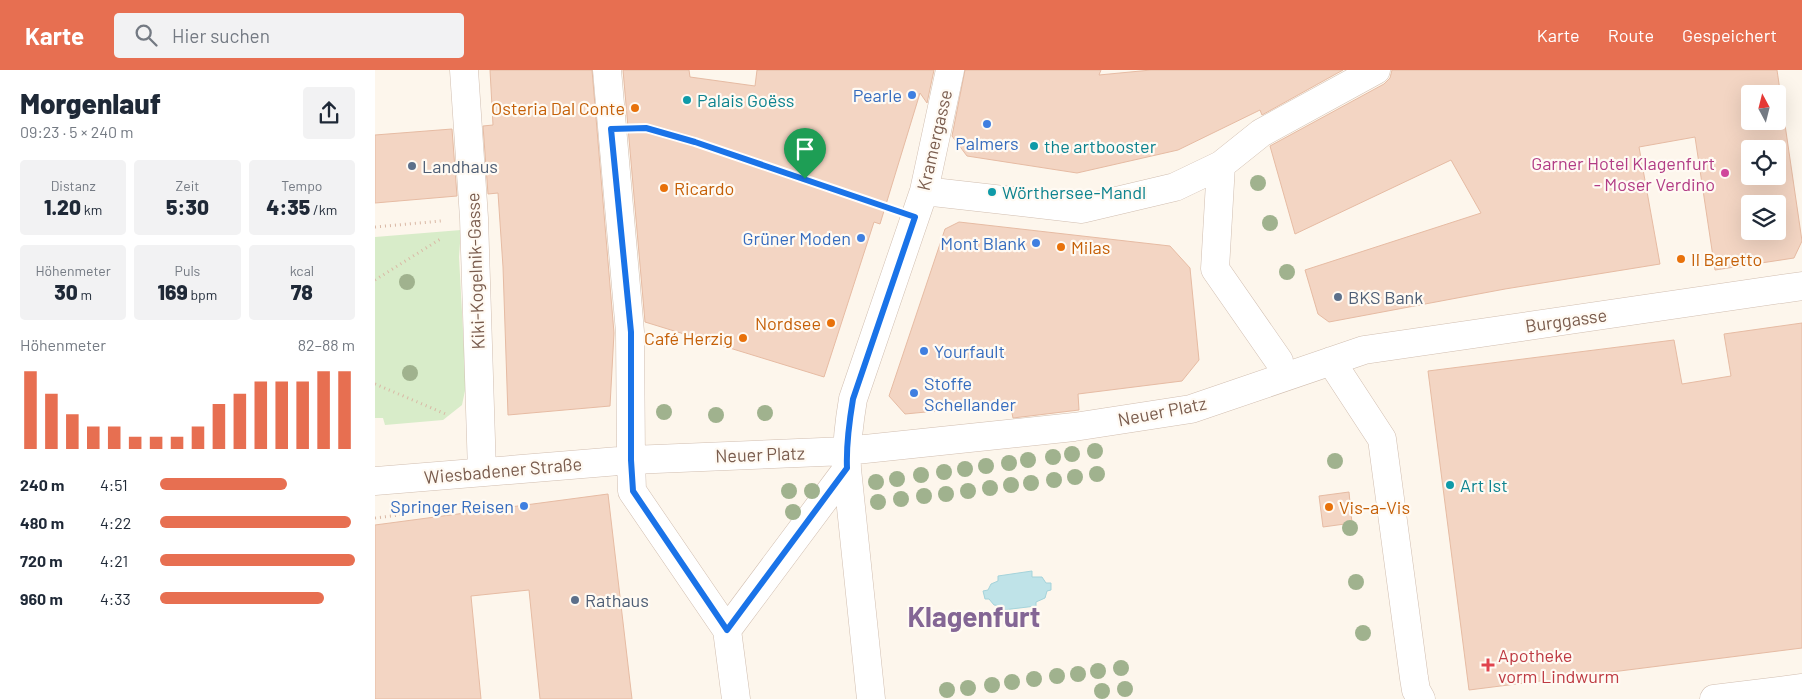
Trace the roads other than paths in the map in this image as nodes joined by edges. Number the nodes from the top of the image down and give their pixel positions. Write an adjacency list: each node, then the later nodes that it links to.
1 (464, 70): 12 (street, Kiki-Kogelnik-Gasse)
2 (607, 70): 10 (street)
3 (950, 70): 6 (street, Kramergasse)
4 (1375, 70): 5 (street)
5 (1221, 165): 6 (street); 9 (street)
6 (924, 191): 11 (street, Kramergasse)
7 (1802, 286): 8 (street, Burggasse)
8 (1331, 361): 11 (street, Neuer Platz); 18 (street)
9 (1279, 362)
10 (631, 460): 11 (street, Neuer Platz); 12 (street, Wiesbadener Straße); 14 (street)
11 (847, 460): 14 (street); 17 (street)
12 (483, 472): 13 (street, Wiesbadener Straße)
13 (375, 481)
14 (727, 630): 16 (street)
15 (1802, 688): 19 (street)
16 (736, 699)
17 (871, 699)
18 (1421, 699)
19 (1714, 699)

